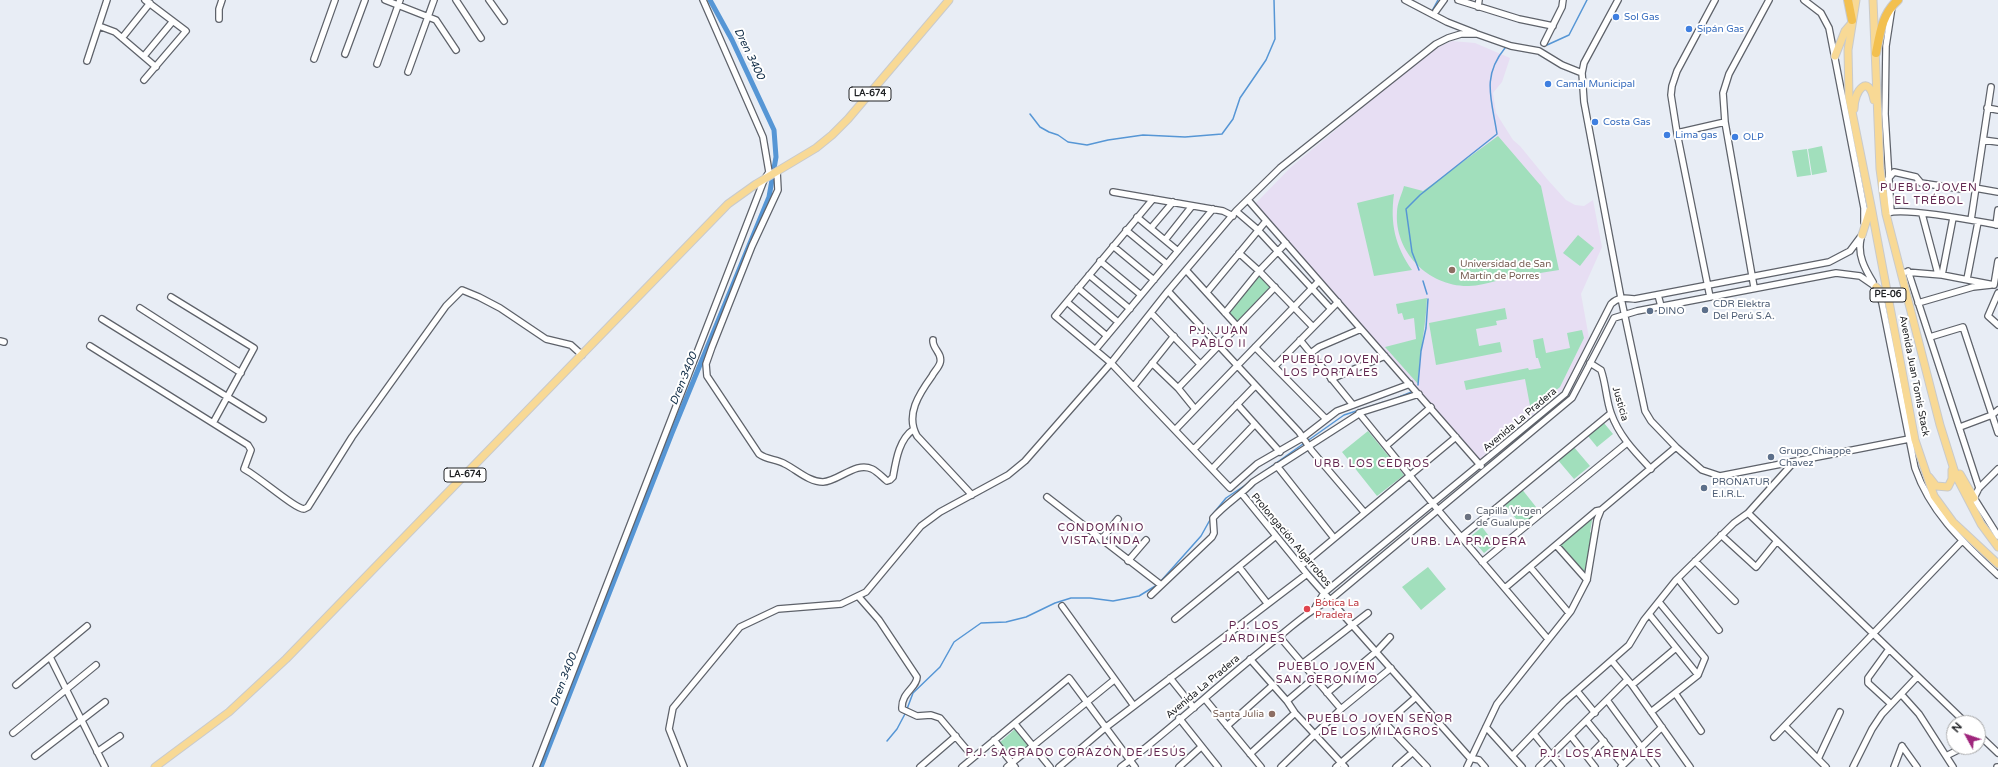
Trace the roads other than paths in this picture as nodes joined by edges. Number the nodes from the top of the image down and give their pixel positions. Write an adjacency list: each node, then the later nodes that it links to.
1 (108, 0): 33 (street)
2 (222, 0): 29 (street)
3 (335, 0): 47 (street)
4 (365, 0): 42 (street)
5 (385, 0): 24 (street)
6 (434, 0): 28 (street)
7 (456, 0): 39 (street)
8 (489, 0): 31 (street)
9 (703, 0): 66 (street)
10 (949, 0): 65 (main road, LA-674)
11 (1405, 0): 36 (street)
12 (1444, 0): 27 (street)
13 (1458, 0): 26 (street)
14 (1479, 0): 26 (street)
15 (1563, 0): 34 (street)
16 (1618, 0): 52 (street)
17 (1715, 0): 62 (street)
18 (1769, 0): 60 (street)
19 (1804, 0): 45 (street, Avenida Juan Tomis Stack)
20 (1848, 0): 32 (highway)
21 (1856, 0): 32 (main road, Avenida Juan Tomis Stack / PE-06)
22 (1873, 0): 43 (main road, Avenida Juan Tomis Stack / PE-06)
23 (147, 2): 30 (street); 38 (street)
24 (399, 2): 28 (street); 49 (street)
25 (1895, 3): 35 (highway); 37 (street, Avenida Juan Tomis Stack)
26 (1478, 7): 34 (street)
27 (1436, 11)
28 (428, 17): 41 (street); 51 (street)
29 (219, 19)
30 (173, 21): 44 (street); 50 (street)
31 (504, 21)
32 (1852, 22): 45 (main road); 61 (main road, Avenida Juan Tomis Stack / PE-06)
33 (99, 26): 38 (street); 48 (street)
34 (1553, 26): 40 (street)
35 (1880, 30): 37 (street); 43 (highway)
36 (1477, 34): 52 (street); 74 (street)
37 (1887, 37): 46 (street, Avenida Juan Tomis Stack)
38 (122, 38): 44 (street)
39 (481, 38)
40 (1544, 43)
41 (456, 50)
42 (345, 54)
43 (1876, 55): 46 (street); 55 (main road, Avenida Juan Tomis Stack / PE-06)
44 (144, 56): 50 (street)
45 (1835, 56): 92 (street, Avenida Juan Tomis Stack)
46 (1885, 58): 53 (street, Avenida Juan Tomis Stack)
47 (314, 59)
48 (87, 61)
49 (377, 64)
50 (156, 67): 54 (street)
51 (408, 72)
52 (1582, 73): 125 (street)
53 (1885, 77): 55 (street); 67 (street, Avenida Juan Tomis Stack)
54 (144, 80)
55 (1876, 84): 59 (main road, Avenida Juan Tomis Stack / PE-06)
56 (1991, 87): 57 (street)
57 (1987, 108): 58 (street); 63 (street)
58 (1998, 110)
59 (1877, 118): 61 (main road); 68 (main road, Avenida Juan Tomis Stack / PE-06)
60 (1725, 122): 62 (street); 107 (street)
61 (1854, 129): 77 (main road, Avenida Juan Tomis Stack / PE-06)
62 (1677, 134): 112 (street)
63 (1983, 140): 64 (street); 69 (street)
64 (1998, 142)
65 (776, 171): 66 (main road, LA-674); 185 (street)
66 (766, 177): 156 (main road, LA-674); 341 (street)
67 (1888, 178): 68 (street); 70 (street); 80 (street, Avenida Juan Tomis Stack)
68 (1881, 187): 80 (main road, Avenida Juan Tomis Stack / PE-06)
69 (1975, 188): 72 (street); 86 (street)
70 (1961, 189)
71 (1113, 192): 73 (street)
72 (1998, 192)
73 (1153, 199): 75 (street); 83 (street)
74 (1248, 200): 81 (street); 85 (street)
75 (1173, 202): 76 (street); 89 (street)
76 (1192, 206): 78 (street); 93 (street)
77 (1871, 206): 92 (main road, PE-06); 126 (main road, Avenida Juan Tomis Stack / PE-06)
78 (1212, 209): 81 (street); 96 (street)
79 (1998, 210): 88 (street)
80 (1888, 213): 82 (street); 104 (main road, Avenida Juan Tomis Stack / PE-06)
81 (1234, 214): 91 (street); 102 (street)
82 (1922, 214): 84 (street); 106 (street)
83 (1137, 217): 89 (street); 90 (street)
84 (1953, 218): 86 (street); 106 (street)
85 (1266, 220): 91 (street); 94 (street)
86 (1971, 220): 87 (street)
87 (1978, 222): 88 (street); 108 (street)
88 (1997, 225)
89 (1151, 228): 93 (street)
90 (1126, 230): 95 (street); 101 (street)
91 (1257, 230): 97 (street); 98 (street)
92 (1862, 235): 107 (street); 113 (street, Avenida Juan Tomis Stack)
93 (1165, 240): 96 (street)
94 (1286, 243): 97 (street); 110 (street)
95 (1113, 246): 99 (street); 109 (street)
96 (1178, 251): 101 (street)
97 (1277, 251): 103 (street); 117 (street)
98 (1239, 253): 103 (street); 119 (street)
99 (1100, 261): 105 (street); 121 (street)
100 (1998, 261): 111 (street)
101 (1167, 264): 109 (street)
102 (1186, 270): 118 (street); 119 (street)
103 (1259, 271): 114 (street); 137 (street)
104 (1904, 272): 106 (street); 129 (street); 195 (main road, Avenida Juan Tomis Stack / PE-06)
105 (1089, 275): 116 (street); 133 (street)
106 (1940, 275): 108 (street)
107 (1753, 276): 112 (street); 115 (street)
108 (1967, 279): 111 (street)
109 (1154, 280): 121 (street)
110 (1319, 281): 117 (street); 128 (street)
111 (1996, 284): 129 (street)
112 (1708, 285): 122 (street); 124 (street)
113 (1876, 286): 115 (street); 126 (main road, PE-06); 189 (street, Avenida Juan Tomis Stack)
114 (1275, 287): 131 (street); 143 (street)
115 (1754, 287): 124 (street)
116 (1078, 288): 127 (street); 141 (street)
117 (1312, 288): 131 (street); 134 (street)
118 (1168, 291): 136 (street); 151 (street)
119 (1206, 292): 137 (street)
120 (1998, 293): 142 (street)
121 (1141, 295): 133 (street)
122 (1658, 295): 125 (street); 130 (street)
123 (171, 297): 164 (street)
124 (1710, 297): 130 (street)
125 (1621, 298): 135 (street, Avenida La Pradera); 138 (street)
126 (1889, 299): 202 (main road, Avenida Juan Tomis Stack / PE-06)
127 (1067, 302): 146 (street); 154 (street)
128 (1338, 302): 134 (street); 145 (street)
129 (1918, 303): 148 (street)
130 (1661, 306): 138 (street)
131 (1294, 307): 144 (street); 153 (street)
132 (140, 308): 164 (street)
133 (1130, 309): 141 (street)
134 (1331, 309): 144 (street)
135 (1607, 312): 139 (street); 198 (street, Avenida La Pradera)
136 (1151, 313): 147 (street); 158 (street)
137 (1225, 313): 143 (street)
138 (1625, 314): 139 (street); 193 (street)
139 (1614, 318): 160 (street, Avenida La Pradera)
140 (102, 319): 171 (street)
141 (1118, 322): 146 (street)
142 (1998, 325)
143 (1237, 326): 151 (street)
144 (1313, 327): 150 (street)
145 (1361, 329): 155 (street); 157 (street)
146 (1107, 336): 154 (street)
147 (1174, 336): 159 (street); 161 (street)
148 (1930, 337): 179 (street); 184 (street)
149 (933, 340): 185 (street)
150 (1300, 340): 155 (street); 163 (street)
151 (1219, 345): 161 (street); 162 (street)
152 (90, 346): 182 (street)
153 (1255, 347): 162 (street); 163 (street)
154 (1096, 350): 158 (street)
155 (1310, 353): 165 (street)
156 (582, 355): 182 (street); 340 (main road, LA-674)
157 (1385, 356): 165 (street); 166 (street)
158 (1111, 362): 167 (street); 208 (street)
159 (1152, 363): 167 (street); 169 (street)
160 (1590, 363): 178 (street, Justicia); 204 (street, Avenida La Pradera)
161 (1200, 364): 169 (street)
162 (1236, 366): 168 (street); 175 (street)
163 (1275, 366): 181 (street)
164 (240, 373): 171 (street)
165 (1331, 379): 173 (street)
166 (1410, 384): 170 (street); 173 (street)
167 (1134, 386): 186 (street)
168 (1255, 386): 172 (street); 190 (street)
169 (1178, 388): 175 (street)
170 (1419, 394): 174 (street); 177 (street)
171 (228, 397): 180 (street); 182 (street)
172 (1237, 404): 183 (street); 194 (street)
173 (1353, 405): 181 (street)
174 (1431, 407): 188 (street); 192 (street)
175 (1194, 409): 186 (street)
176 (1998, 410): 179 (street)
177 (1359, 413): 190 (street); 192 (street)
178 (1611, 413): 191 (street, Justicia); 220 (street)
179 (1992, 416): 184 (street); 187 (street)
180 (263, 419)
181 (1326, 419): 190 (street)
182 (213, 423)
183 (1255, 424): 196 (street); 200 (street)
184 (1960, 427): 206 (street)
185 (914, 429): 208 (street)
186 (1175, 430): 194 (street)
187 (1998, 433)
188 (1456, 437): 198 (street); 205 (street)
189 (1909, 439): 197 (street); 225 (street, Avenida Juan Tomis Stack)
190 (1305, 442): 196 (street); 199 (street); 214 (street)
191 (1627, 443): 201 (street, Justicia); 230 (street)
192 (1386, 446): 205 (street)
193 (1676, 447): 197 (street); 201 (street)
194 (1194, 449): 200 (street)
195 (1948, 451): 202 (main road); 210 (main road); 227 (main road, Avenida Juan Tomis Stack / PE-06)
196 (1280, 452): 200 (street)
197 (1793, 462): 215 (street)
198 (1480, 465): 204 (street); 211 (street, Avenida La Pradera)
199 (1277, 466): 207 (street); 221 (street)
200 (1212, 469)
201 (1651, 469): 213 (street)
202 (1923, 469): 231 (main road, Avenida Juan Tomis Stack / PE-06)
203 (1998, 469): 206 (street)
204 (1484, 470): 212 (street, Avenida La Pradera)
205 (1409, 475): 211 (street); 214 (street)
206 (1979, 488): 210 (street)
207 (1242, 494): 218 (street, Prolongación Algarrobos); 239 (street)
208 (972, 495): 243 (street)
209 (1047, 497): 222 (street)
210 (1974, 498): 219 (street)
211 (1433, 504): 212 (street); 241 (street, Avenida La Pradera)
212 (1438, 510): 220 (street); 244 (street, Avenida La Pradera)
213 (1601, 510): 226 (street); 238 (street)
214 (1364, 512): 221 (street)
215 (1748, 513): 217 (street); 224 (street)
216 (1118, 519): 222 (street)
217 (1721, 535): 224 (street); 229 (street)
218 (1276, 536): 232 (street, Prolongación Algarrobos); 233 (street)
219 (1998, 536)
220 (1461, 537): 230 (street)
221 (1334, 538): 232 (street)
222 (1101, 540): 228 (street)
223 (1146, 540): 228 (street)
224 (1777, 541): 257 (street)
225 (1962, 541): 236 (street, Avenida Juan Tomis Stack); 257 (street)
226 (1556, 545): 234 (street); 238 (street)
227 (1998, 547)
228 (1128, 561): 239 (street)
229 (1695, 561): 237 (street); 245 (street)
230 (1482, 562): 240 (street)
231 (1998, 564)
232 (1300, 566): 235 (street, Prolongación Algarrobos)
233 (1239, 567): 247 (street); 253 (street)
234 (1530, 567): 240 (street); 250 (street)
235 (1307, 574): 241 (street, Prolongación Algarrobos); 247 (street)
236 (1998, 575)
237 (1678, 579): 246 (street); 256 (street)
238 (1587, 580): 250 (street)
239 (1159, 584): 242 (street)
240 (1505, 588): 260 (street)
241 (1324, 594): 244 (street, Prolongación Algarrobos); 249 (street, Avenida La Pradera)
242 (1151, 595)
243 (858, 596): 314 (street); 342 (street)
244 (1330, 600): 249 (street, Avenida La Pradera); 254 (street, Prolongación Algarrobos)
245 (1735, 601)
246 (1659, 602): 252 (street); 270 (street)
247 (1267, 603): 272 (street)
248 (1062, 606): 274 (street)
249 (1316, 607): 258 (street, Avenida La Pradera)
250 (1569, 612): 260 (street)
251 (1368, 613): 254 (street)
252 (1649, 614): 261 (street); 266 (street)
253 (1175, 619)
254 (1352, 624): 263 (street, Prolongación Algarrobos); 267 (street)
255 (87, 626): 264 (street)
256 (1719, 630)
257 (1874, 634): 262 (street); 305 (street)
258 (1279, 636): 265 (street, Avenida La Pradera); 267 (street)
259 (1390, 637): 263 (street)
260 (1548, 639): 306 (street)
261 (1676, 648): 270 (street); 278 (street)
262 (1888, 649): 271 (street); 290 (street)
263 (1377, 651): 269 (street, Prolongación Algarrobos); 281 (street)
264 (50, 657): 276 (street); 279 (street)
265 (1250, 659): 277 (street); 285 (street, Avenida La Pradera)
266 (1612, 661): 275 (street); 280 (street)
267 (1302, 664): 273 (street)
268 (96, 665): 279 (street)
269 (1391, 668): 284 (street, Prolongación Algarrobos); 293 (street)
270 (1698, 675): 282 (street)
271 (1917, 677): 283 (street); 298 (street)
272 (1170, 678): 291 (street); 292 (street)
273 (1314, 678): 281 (street); 287 (street)
274 (1114, 680): 289 (street); 291 (street)
275 (1627, 680): 278 (street); 286 (street)
276 (16, 684)
277 (1273, 685): 287 (street); 304 (street)
278 (1632, 685): 294 (street)
279 (66, 690): 300 (street); 310 (street)
280 (1576, 691): 297 (street); 312 (street)
281 (1327, 693): 293 (street)
282 (1674, 693): 294 (street); 309 (street)
283 (1900, 694): 290 (street); 330 (street)
284 (1416, 698): 303 (street); 332 (street, Prolongación Algarrobos)
285 (1205, 699): 292 (street, Avenida La Pradera); 304 (street)
286 (1607, 700): 297 (street); 322 (street)
287 (1287, 701): 296 (street)
288 (105, 702): 300 (street)
289 (1087, 702): 302 (street); 308 (street); 320 (street)
290 (1891, 704): 366 (street)
291 (1134, 706): 308 (street)
292 (1194, 708): 299 (street, Avenida La Pradera)
293 (1341, 710): 311 (street)
294 (1651, 712): 307 (street)
295 (1840, 712): 334 (street)
296 (1295, 713): 311 (street); 326 (street)
297 (1595, 713): 301 (street)
298 (1957, 715)
299 (1179, 718): 321 (street); 335 (street, Avenida La Pradera)
300 (81, 720): 323 (street); 327 (street)
301 (1587, 721): 315 (street); 318 (street)
302 (1015, 724): 317 (street); 320 (street)
303 (1386, 724): 324 (street); 337 (street)
304 (1227, 726): 326 (street)
305 (1785, 726): 316 (street); 334 (street)
306 (1486, 727): 328 (street); 332 (street)
307 (1662, 727): 322 (street); 364 (street)
308 (1105, 728): 335 (street); 347 (street)
309 (1701, 731)
310 (13, 733)
311 (1314, 734): 337 (street); 353 (street)
312 (1534, 734): 328 (street); 329 (street)
313 (120, 736): 323 (street)
314 (956, 736): 331 (street); 343 (street)
315 (1570, 736): 329 (street); 333 (street)
316 (1774, 737)
317 (994, 740): 331 (street); 336 (street)
318 (1604, 741): 333 (street); 338 (street)
319 (1986, 743): 325 (street)
320 (1032, 746): 336 (street); 346 (street)
321 (1201, 747): 350 (street); 351 (street)
322 (1642, 747): 338 (street); 363 (street)
323 (97, 752): 339 (street)
324 (1413, 752): 355 (street); 356 (street)
325 (1998, 753)
326 (1250, 754): 352 (street)
327 (35, 756)
328 (1512, 756): 359 (street)
329 (1552, 756): 360 (street); 361 (street)
330 (1946, 756): 369 (street)
331 (972, 757): 344 (street)
332 (1470, 758): 357 (street); 358 (street, Prolongación Algarrobos)
333 (1588, 758): 362 (street)
334 (1818, 759): 365 (street)
335 (1129, 761): 348 (street, Avenida La Pradera); 349 (street)
336 (1013, 765): 345 (street)
337 (1343, 765): 354 (street)
338 (1622, 766)
339 (105, 767)
340 (155, 767)
341 (536, 767)
342 (684, 767)
343 (920, 767)
344 (962, 767)
345 (1006, 767)
346 (1050, 767)
347 (1059, 767)
348 (1121, 767)
349 (1135, 767)
350 (1179, 767)
351 (1218, 767)
352 (1261, 767)
353 (1281, 767)
354 (1336, 767)
355 (1396, 767)
356 (1427, 767)
357 (1467, 767)
358 (1485, 767)
359 (1522, 767)
360 (1539, 767)
361 (1561, 767)
362 (1595, 767)
363 (1656, 767)
364 (1690, 767)
365 (1826, 767)
366 (1853, 767)
367 (1894, 767): 368 (street)
368 (1917, 767)
369 (1953, 767)

